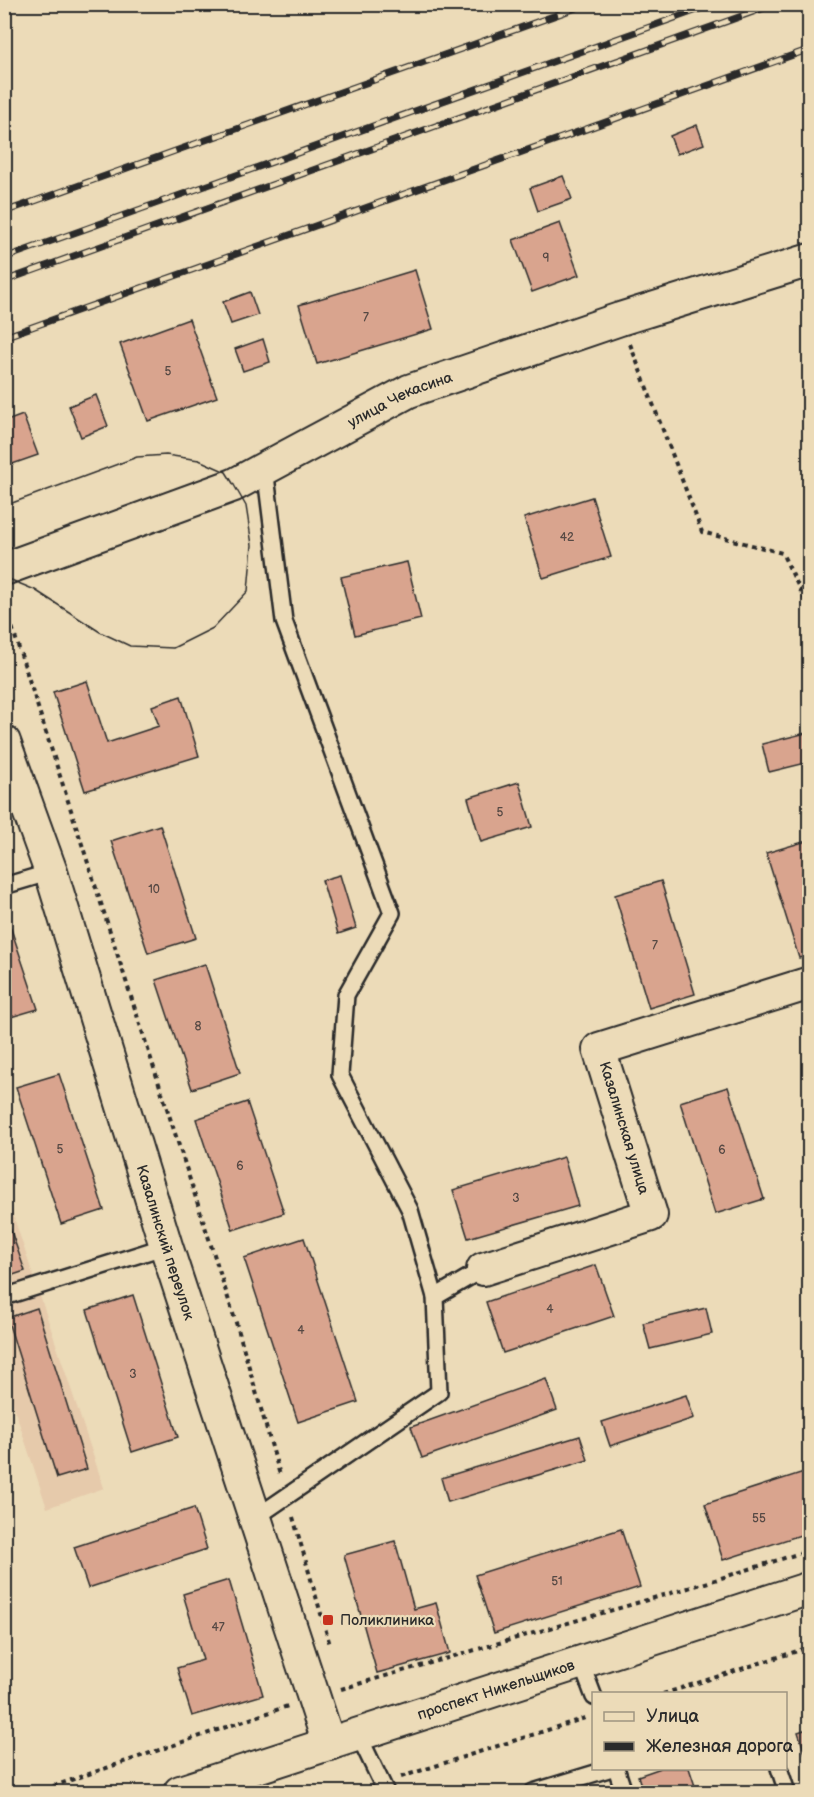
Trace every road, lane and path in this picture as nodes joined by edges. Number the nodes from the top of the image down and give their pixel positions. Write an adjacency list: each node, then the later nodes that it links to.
1 (810, 260): 2 (street, улица Чекасина)
2 (620, 319): 3 (street, улица Чекасина); 6 (path)
3 (265, 468): 4 (street, улица Чекасина); 14 (lane)
4 (4, 569)
5 (4, 603): 15 (path)
6 (810, 610)
7 (4, 742): 8 (street, Казалинский переулок)
8 (51, 872): 9 (lane); 11 (street, Казалинский переулок)
9 (4, 885)
10 (810, 983): 12 (street, Казалинская улица)
11 (166, 1246): 13 (lane); 16 (street, Казалинский переулок)
12 (483, 1269): 14 (lane)
13 (4, 1297)
14 (435, 1298): 15 (lane)
15 (287, 1496): 16 (lane); 20 (path)
16 (255, 1518): 25 (street, Казалинский переулок)
17 (810, 1550): 25 (path)
18 (810, 1588): 21 (street, проспект Никельщиков)
19 (810, 1647): 24 (path)
20 (333, 1655)
21 (581, 1663): 23 (lane); 27 (street, проспект Никельщиков)
22 (339, 1677): 25 (path)
23 (592, 1692)
24 (669, 1692)
25 (328, 1693): 27 (street, Казалинский переулок); 27 (path); 32 (path)
26 (592, 1717): 31 (path)
27 (344, 1739): 31 (lane); 33 (street, проспект Никельщиков)
28 (607, 1770): 35 (lane)
29 (615, 1770): 36 (lane)
30 (780, 1770): 37 (lane)
31 (383, 1788): 34 (path)
32 (36, 1792)
33 (180, 1792)
34 (352, 1792)
35 (533, 1792)
36 (624, 1792)
37 (787, 1792)

